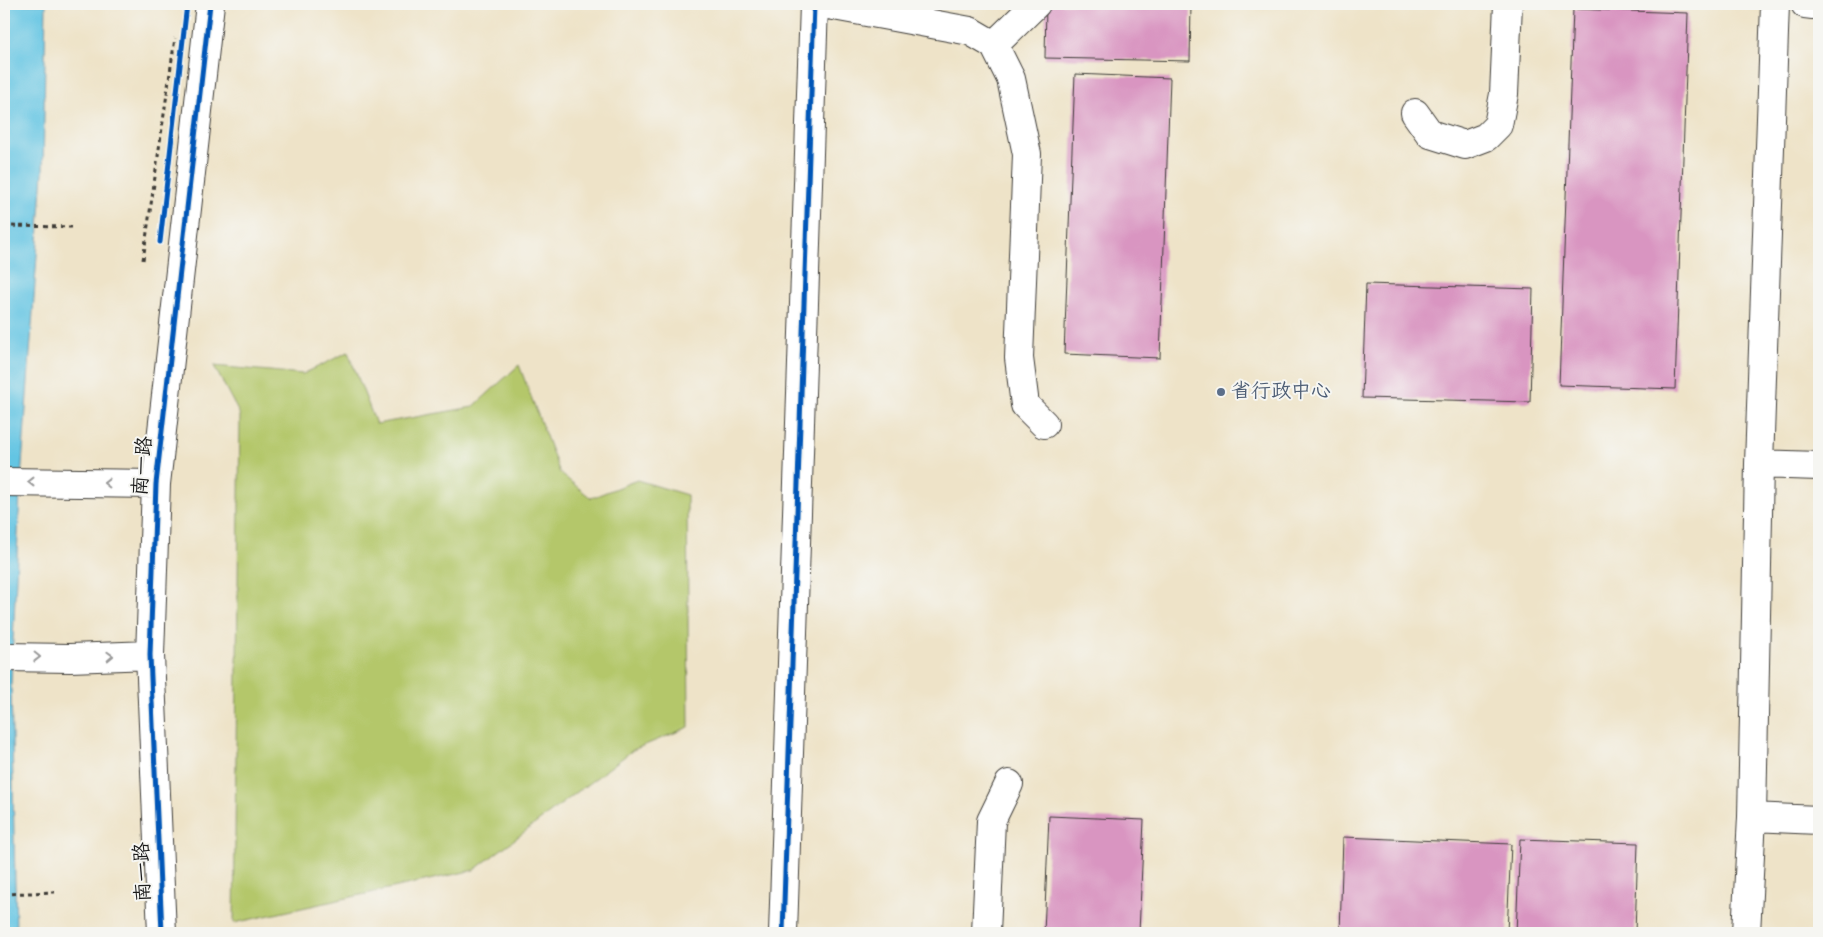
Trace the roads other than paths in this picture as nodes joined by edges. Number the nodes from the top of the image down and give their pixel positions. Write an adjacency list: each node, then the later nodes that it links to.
1 (210, 4): 13 (street, 南一路)
2 (814, 4): 20 (street)
3 (823, 4): 7 (street)
4 (1036, 4): 7 (street)
5 (1508, 4): 8 (street)
6 (1775, 4): 10 (street)
7 (994, 45): 9 (street)
8 (1415, 112)
9 (1044, 424)
10 (1759, 464): 11 (street); 17 (street)
11 (1819, 466)
12 (4, 482): 13 (street, one-way to 12)
13 (156, 484): 14 (street, 南一路)
14 (150, 655): 15 (street, one-way to 14); 19 (street, 南一路)
15 (4, 657)
16 (1008, 784): 21 (street)
17 (1752, 817): 18 (street); 22 (street)
18 (1819, 820)
19 (162, 933)
20 (784, 933)
21 (986, 933)
22 (1746, 933)

